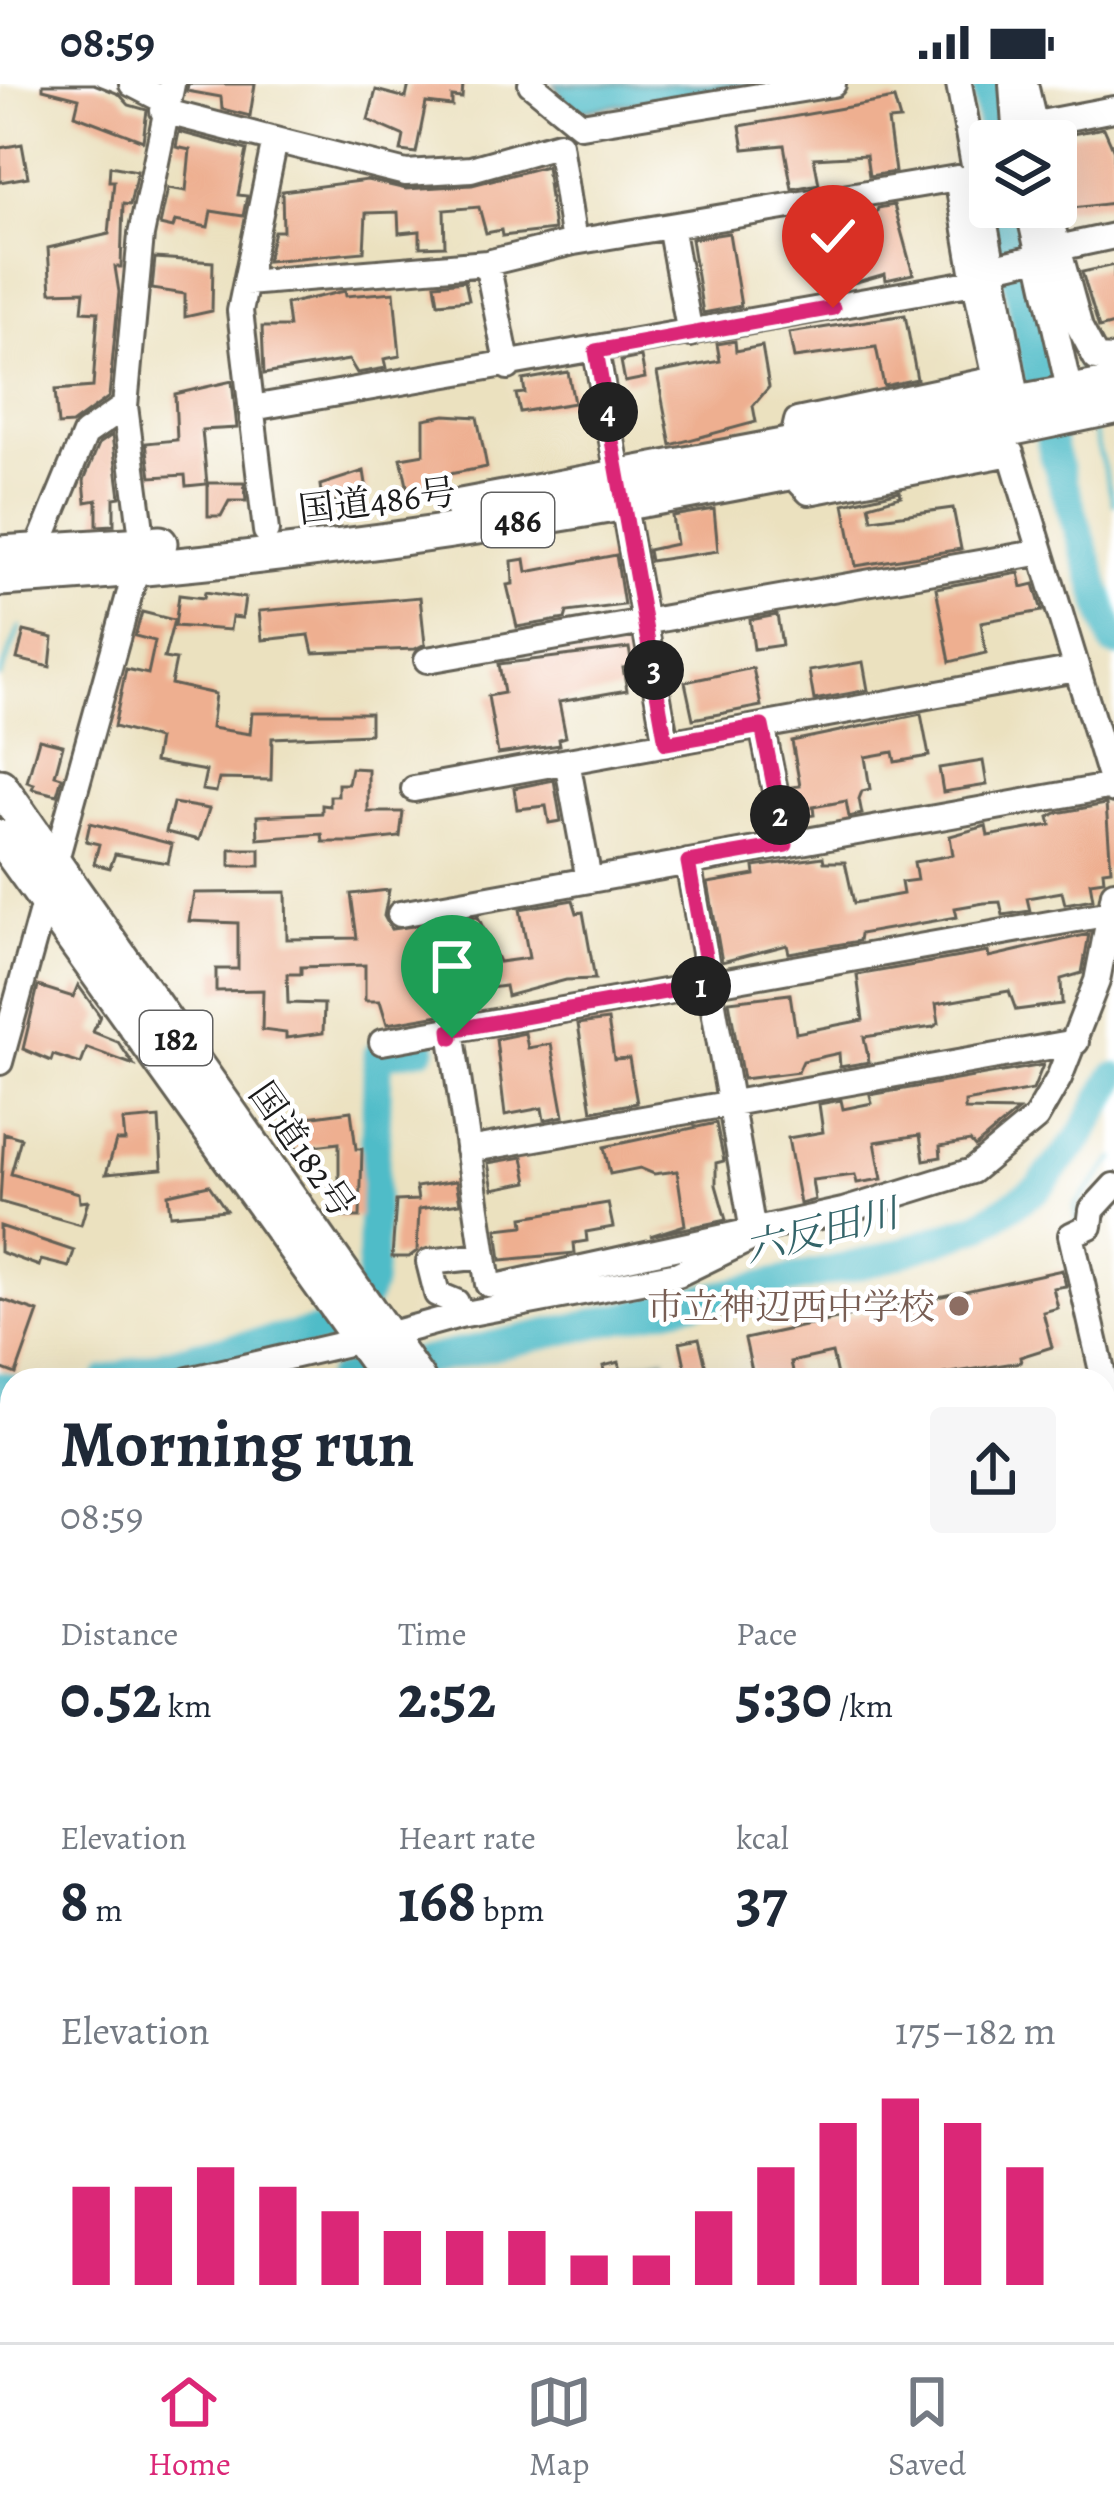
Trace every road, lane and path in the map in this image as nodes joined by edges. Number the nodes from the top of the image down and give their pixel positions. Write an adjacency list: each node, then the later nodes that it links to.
1 (132, 84): 8 (street)
2 (531, 84): 7 (street)
3 (833, 84): 7 (street)
4 (959, 84): 10 (street)
5 (1012, 84): 11 (street)
6 (1025, 84): 12 (street)
7 (549, 93): 15 (street)
8 (167, 99): 14 (street); 32 (street)
9 (1114, 109): 13 (street)
10 (963, 119): 16 (street); 24 (street)
11 (1015, 120)
12 (1034, 120)
13 (1077, 121)
14 (275, 140): 15 (street); 25 (street)
15 (559, 144): 21 (street)
16 (957, 178): 21 (street); 24 (street)
17 (1035, 228): 22 (street)
18 (1045, 228): 22 (street)
19 (671, 231): 26 (street)
20 (1114, 236): 22 (street)
21 (574, 242): 23 (street)
22 (1043, 254): 24 (street); 28 (street); 31 (street)
23 (487, 263): 25 (street); 29 (street)
24 (986, 272): 26 (street); 35 (street); 36 (street)
25 (246, 283): 34 (street)
26 (691, 334): 27 (street)
27 (596, 351): 29 (street); 37 (street)
28 (1114, 359)
29 (508, 367): 34 (street)
30 (1114, 384): 31 (highway, 国道486号 / 486)
31 (1069, 401): 33 (highway, 国道486号 / 486); 35 (highway, 国道486号 / 486)
32 (125, 406): 39 (street); 42 (street)
33 (1114, 407)
34 (252, 409): 38 (street)
35 (1024, 410): 36 (highway, 国道486号 / 486)
36 (790, 459): 37 (highway, 国道486号 / 486); 41 (street)
37 (622, 492): 38 (highway, 国道486号 / 486); 42 (highway, 国道486号 / 486); 44 (street)
38 (266, 532): 42 (highway, 国道486号 / 486)
39 (37, 550): 40 (highway, 国道486号 / 486); 42 (highway, 国道486号 / 486)
40 (0, 553)
41 (1037, 553): 44 (street); 46 (street)
42 (140, 556): 43 (highway, 国道486号 / 486); 56 (street)
43 (0, 579)
44 (645, 622): 45 (street); 48 (street)
45 (428, 660)
46 (1076, 669): 47 (street); 51 (street)
47 (762, 726): 48 (street); 54 (street)
48 (666, 743): 49 (street)
49 (568, 761): 52 (street); 57 (street)
50 (0, 786): 56 (highway, 国道182号 / 182)
51 (1114, 788): 54 (street)
52 (415, 789)
53 (0, 837): 58 (highway, 国道182号 / 182)
54 (786, 845): 55 (street)
55 (688, 862): 57 (street); 61 (street)
56 (55, 867): 58 (street); 72 (highway, 国道182号 / 182)
57 (589, 880): 60 (street)
58 (46, 900): 65 (street); 72 (highway, 国道182号 / 182)
59 (1112, 903): 61 (street); 64 (street)
60 (400, 914)
61 (710, 984): 62 (street); 66 (street)
62 (452, 1037): 63 (street); 67 (street)
63 (382, 1042)
64 (1076, 1042): 66 (street); 69 (street)
65 (0, 1062)
66 (730, 1103): 67 (street); 69 (street)
67 (468, 1150): 70 (street)
68 (1114, 1186): 75 (street)
69 (753, 1231): 70 (street); 71 (street)
70 (483, 1256): 71 (street)
71 (460, 1316): 72 (street)
72 (367, 1328): 73 (street); 74 (highway, 国道182号 / 182)
73 (229, 1368)
74 (396, 1368)
75 (1101, 1368)

